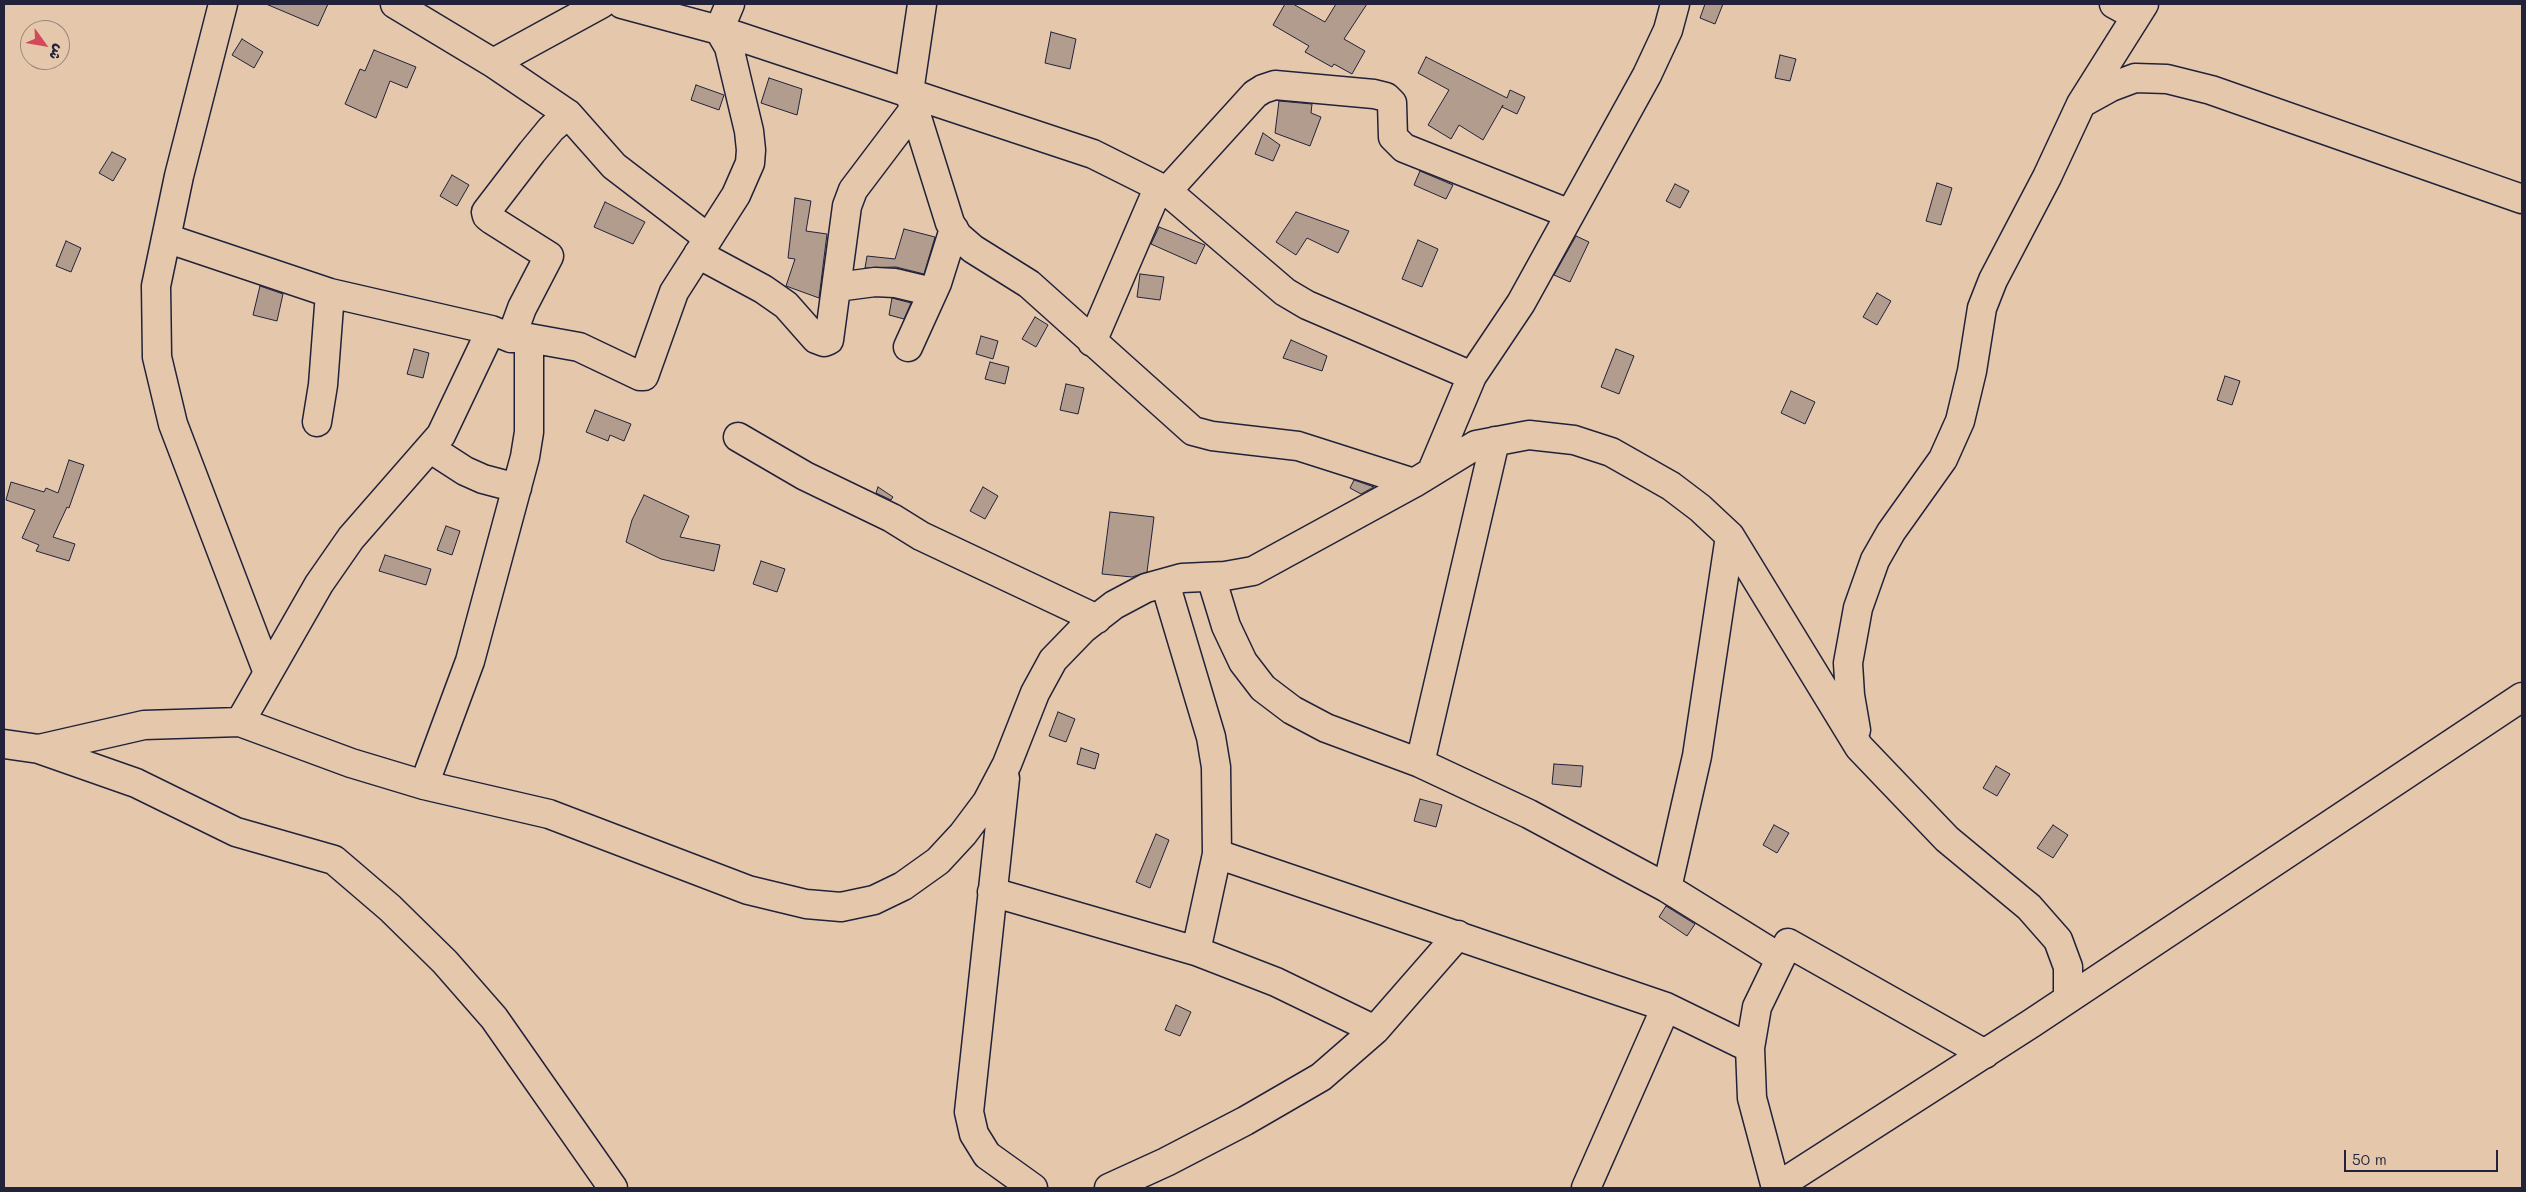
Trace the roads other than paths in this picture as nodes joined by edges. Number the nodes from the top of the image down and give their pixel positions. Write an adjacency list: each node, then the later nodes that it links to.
1 (223, 4): 18 (street)
2 (601, 4): 10 (street)
3 (622, 4): 9 (street)
4 (730, 4): 9 (street)
5 (922, 4): 11 (street)
6 (1675, 4): 16 (street)
7 (401, 5): 10 (street)
8 (2131, 8): 12 (street)
9 (719, 30): 11 (street); 19 (street)
10 (493, 63): 13 (street)
11 (912, 100): 14 (street); 17 (street); 20 (street)
12 (2081, 104): 15 (street); 41 (street)
13 (568, 114): 19 (street); 23 (street)
14 (1167, 192): 16 (street); 24 (street); 26 (street)
15 (2522, 199)
16 (1570, 214): 26 (street)
17 (954, 229): 21 (street); 24 (street)
18 (166, 238): 22 (street); 37 (street)
19 (703, 246): 20 (street); 23 (street)
20 (837, 288): 21 (street)
21 (933, 292): 25 (street)
22 (330, 293): 23 (street); 27 (street)
23 (510, 335): 30 (street); 32 (street)
24 (1092, 342): 31 (street)
25 (908, 347)
26 (1472, 376): 31 (street)
27 (317, 422)
28 (738, 437): 36 (street)
29 (1495, 441): 31 (street); 33 (street); 43 (street)
30 (431, 449): 32 (street); 37 (street)
31 (1423, 477): 34 (street)
32 (518, 488): 45 (street)
33 (1730, 536): 41 (street); 47 (street)
34 (1212, 577): 35 (street); 43 (street)
35 (1165, 583): 36 (street); 46 (street)
36 (1097, 618): 44 (street)
37 (268, 673): 39 (street)
38 (2522, 697): 52 (street)
39 (240, 722): 42 (street); 45 (street)
40 (4, 744): 42 (street)
41 (1859, 747): 52 (street)
42 (39, 749): 57 (street)
43 (1420, 763): 47 (street)
44 (1007, 764): 45 (street); 48 (street)
45 (424, 785)
46 (1217, 854): 49 (street); 50 (street)
47 (1667, 888): 51 (street)
48 (992, 892): 50 (street); 58 (street)
49 (1458, 935): 53 (street); 54 (street)
50 (1196, 951): 54 (street)
51 (1780, 958): 55 (street); 56 (street)
52 (2068, 1000): 56 (street)
53 (1666, 1008): 55 (street); 60 (street)
54 (1375, 1030): 59 (street)
55 (1750, 1048): 61 (street)
56 (1985, 1054): 61 (street)
57 (613, 1188)
58 (1032, 1188)
59 (1109, 1188)
60 (1586, 1188)
61 (1776, 1188)

